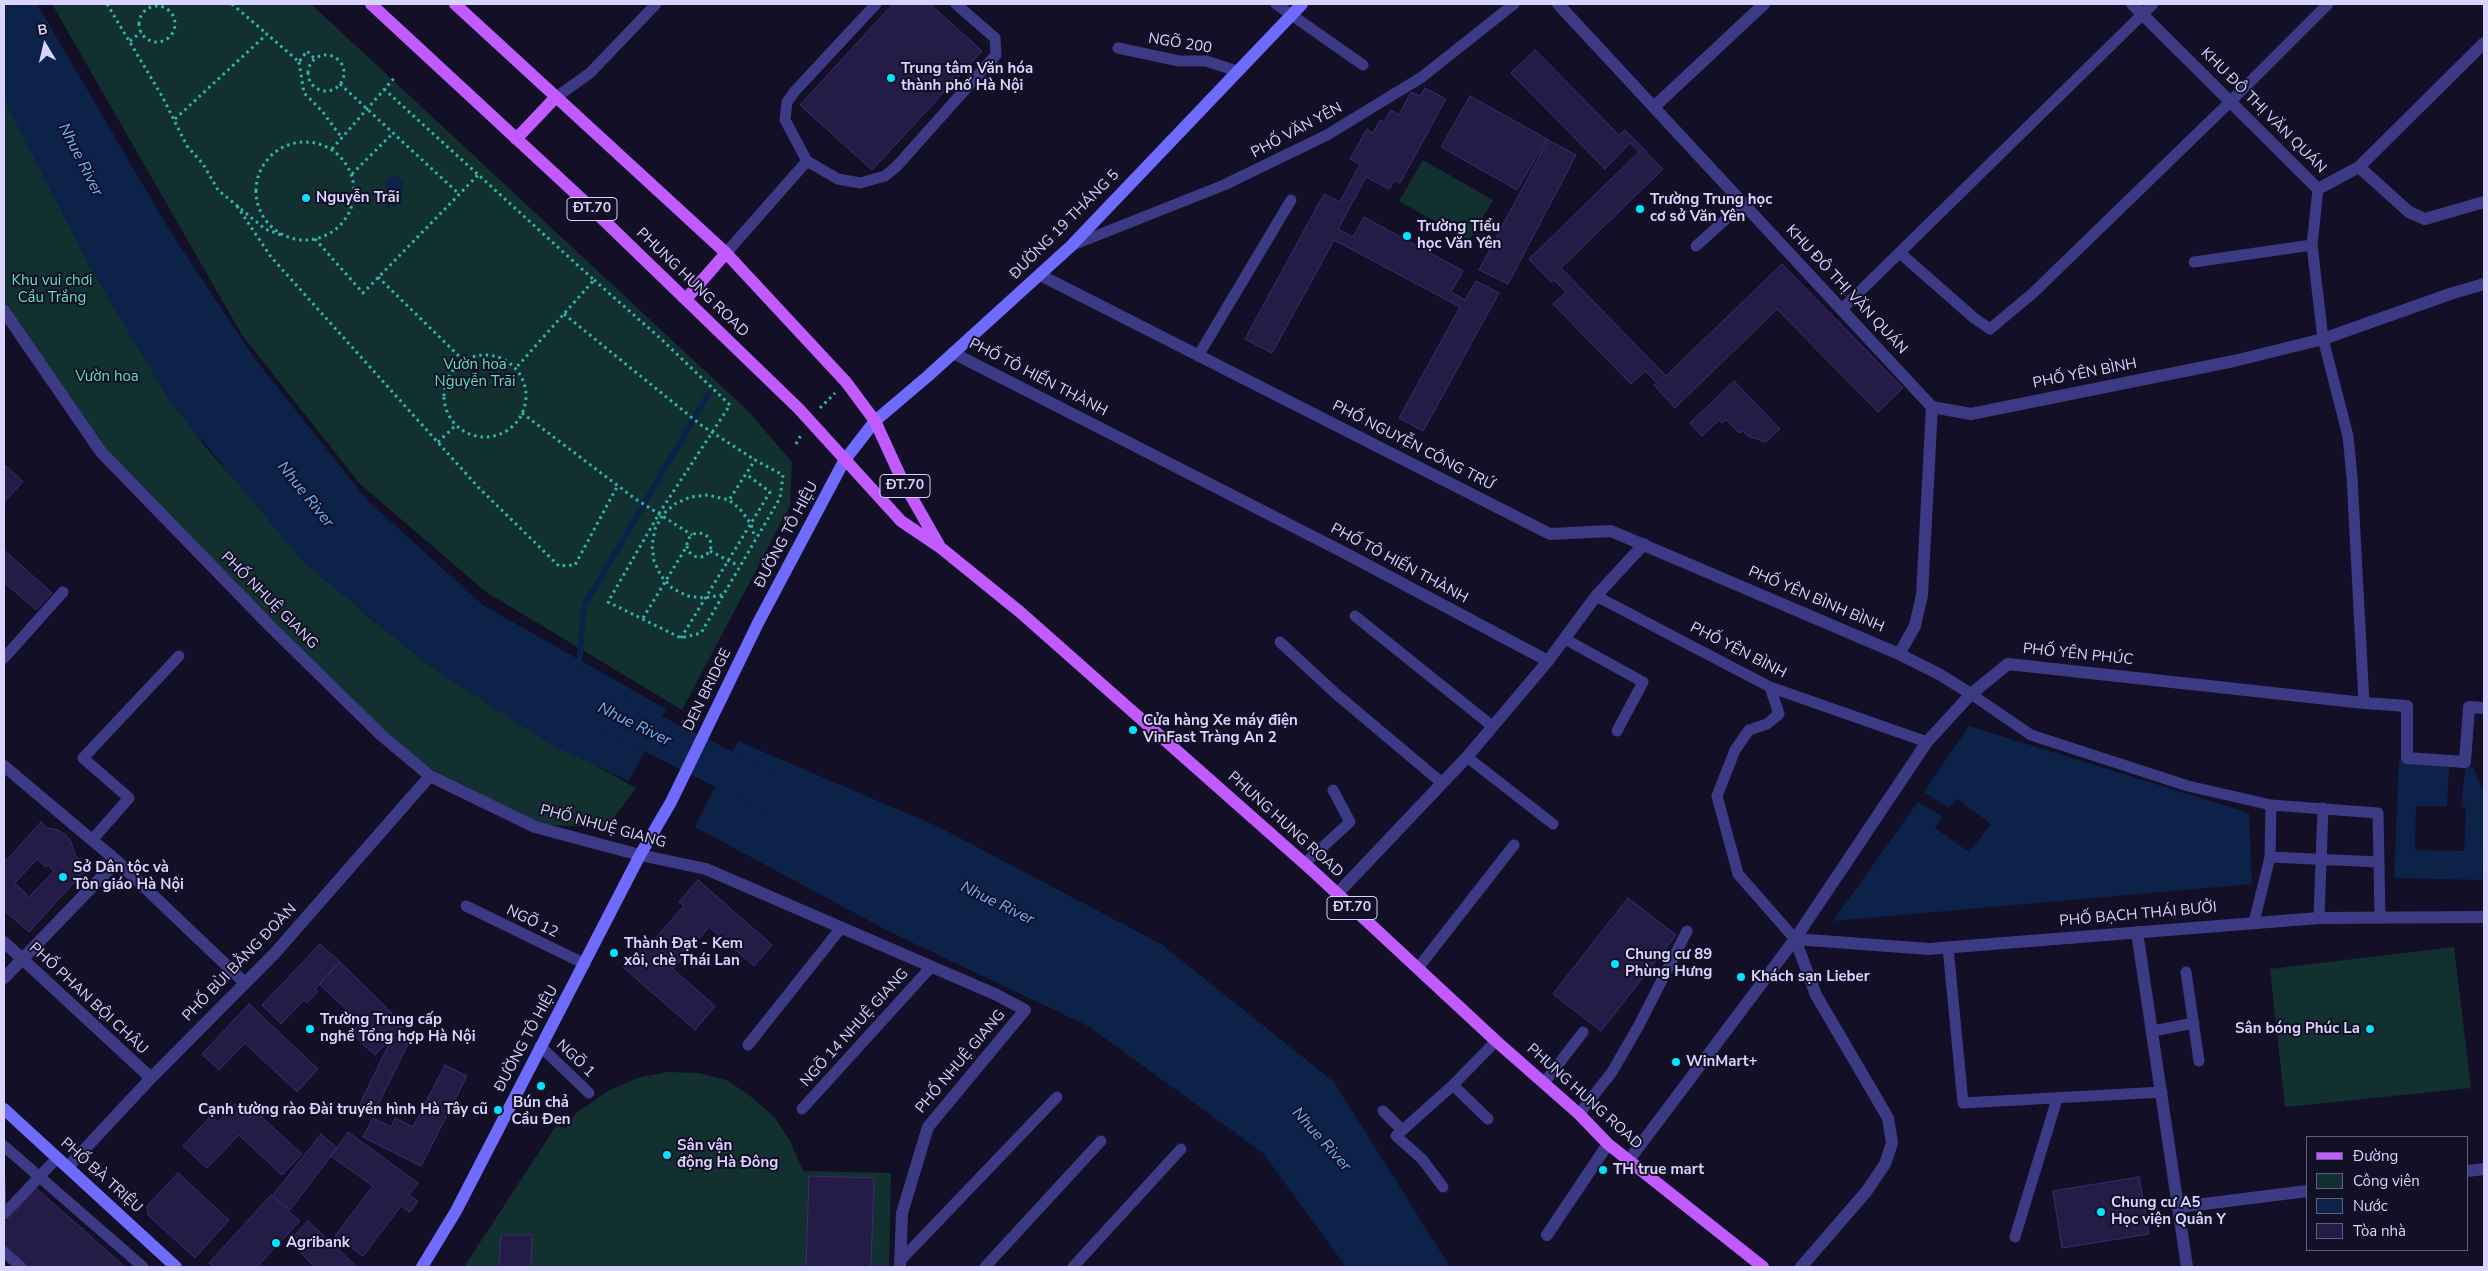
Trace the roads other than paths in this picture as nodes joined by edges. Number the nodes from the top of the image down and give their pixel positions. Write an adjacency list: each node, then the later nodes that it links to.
1 (371, 4): 23 (main road, PHUNG HUNG ROAD / ĐT.70)
2 (455, 4): 20 (main road, PHUNG HUNG ROAD / ĐT.70)
3 (656, 4): 20 (lane)
4 (876, 4): 24 (lane)
5 (956, 4): 24 (lane)
6 (1276, 4): 15 (lane)
7 (1302, 4): 15 (street, ĐƯỜNG 19 THÁNG 5)
8 (1514, 4): 31 (lane, PHỐ VĂN YÊN)
9 (1558, 4): 22 (street, KHU ĐÔ THỊ VĂN QUÁN)
10 (1764, 4): 22 (street)
11 (2132, 4): 14 (street, KHU ĐÔ THỊ VĂN QUÁN)
12 (2153, 4): 14 (lane)
13 (2328, 4): 21 (lane)
14 (2142, 14): 21 (street, KHU ĐÔ THỊ VĂN QUÁN); 34 (lane)
15 (1291, 15): 18 (lane); 19 (street, ĐƯỜNG 19 THÁNG 5)
16 (2484, 42): 25 (street, KHU ĐÔ THỊ VĂN QUÁN)
17 (1118, 48): 19 (lane, NGÕ 200)
18 (1363, 65)
19 (1237, 71): 31 (street, ĐƯỜNG 19 THÁNG 5)
20 (555, 98): 23 (main road); 33 (main road, PHUNG HUNG ROAD / ĐT.70)
21 (2231, 101): 26 (street, KHU ĐÔ THỊ VĂN QUÁN); 34 (lane)
22 (1655, 106): 29 (street, KHU ĐÔ THỊ VĂN QUÁN)
23 (516, 138): 38 (main road, PHUNG HUNG ROAD / ĐT.70)
24 (807, 160): 33 (lane)
25 (2359, 167): 26 (street, KHU ĐÔ THỊ VĂN QUÁN); 28 (street)
26 (2318, 189): 30 (lane)
27 (1291, 200): 43 (lane)
28 (2484, 202)
29 (1744, 203): 32 (lane); 39 (street, KHU ĐÔ THỊ VĂN QUÁN)
30 (2312, 245): 35 (lane); 41 (lane)
31 (1071, 246): 36 (street, ĐƯỜNG 19 THÁNG 5)
32 (1696, 246)
33 (726, 253): 38 (main road); 45 (main road, PHUNG HUNG ROAD / ĐT.70)
34 (1900, 253): 39 (lane)
35 (2194, 262)
36 (1040, 275): 42 (street, ĐƯỜNG 19 THÁNG 5); 43 (street, PHỐ NGUYỄN CÔNG TRỨ)
37 (2484, 284): 41 (street, PHỐ YÊN BÌNH)
38 (686, 299): 46 (main road, PHUNG HUNG ROAD / ĐT.70)
39 (1842, 309): 44 (street, KHU ĐÔ THỊ VĂN QUÁN)
40 (4, 311): 68 (street, PHỐ NHUỆ GIANG)
41 (2323, 339): 44 (street, PHỐ YÊN BÌNH); 61 (lane)
42 (953, 353): 45 (street, ĐƯỜNG 19 THÁNG 5); 58 (street, PHỐ TÔ HIẾN THÀNH)
43 (1198, 356): 47 (street, PHỐ NGUYỄN CÔNG TRỨ)
44 (1932, 407): 55 (street)
45 (875, 421): 46 (street, ĐƯỜNG 19 THÁNG 5); 48 (main road, PHUNG HUNG ROAD / ĐT.70)
46 (844, 461): 48 (main road, PHUNG HUNG ROAD / ĐT.70); 52 (street, ĐƯỜNG TÔ HIỆU)
47 (1644, 544): 50 (street); 55 (street, PHỐ YÊN BÌNH BÌNH)
48 (941, 548): 82 (main road, PHUNG HUNG ROAD / ĐT.70)
49 (63, 592): 57 (lane)
50 (1596, 596): 53 (street); 59 (lane, PHỐ YÊN BÌNH)
51 (1355, 616): 63 (lane)
52 (758, 623): 74 (street, DEN BRIDGE)
53 (1565, 639): 58 (street); 64 (lane)
54 (1280, 642): 69 (lane)
55 (1899, 654): 60 (street, PHỐ YÊN BÌNH BÌNH)
56 (179, 656): 75 (lane)
57 (4, 658)
58 (1548, 661): 63 (street)
59 (1770, 687): 65 (lane, PHỐ YÊN BÌNH); 92 (lane)
60 (1971, 694): 61 (street, PHỐ YÊN PHÚC); 65 (street, PHỐ YÊN PHÚC); 71 (lane)
61 (2364, 703): 62 (street, PHỐ YÊN PHÚC)
62 (2484, 708)
63 (1492, 726): 66 (street)
64 (1618, 730)
65 (1927, 742): 92 (street, PHỐ YÊN PHÚC)
66 (1466, 757): 69 (street); 73 (lane)
67 (4, 766): 75 (street)
68 (430, 776): 77 (street, PHỐ NHUỆ GIANG); 101 (street, PHỐ BÙI BẰNG ĐOÀN)
69 (1442, 783): 83 (street)
70 (1333, 790): 82 (lane)
71 (2271, 805): 72 (lane); 78 (lane)
72 (2323, 808): 80 (lane); 81 (lane)
73 (1553, 824)
74 (659, 825): 77 (street, ĐƯỜNG TÔ HIỆU)
75 (92, 840): 79 (street)
76 (1514, 845): 98 (lane)
77 (640, 855): 89 (street, PHỐ NHUỆ GIANG); 96 (street, ĐƯỜNG TÔ HIỆU)
78 (2270, 857): 80 (lane); 88 (lane)
79 (117, 860): 95 (street); 101 (street)
80 (2321, 860): 81 (lane); 87 (lane)
81 (2379, 862): 85 (lane)
82 (1305, 864): 83 (main road, PHUNG HUNG ROAD / ĐT.70)
83 (1337, 894): 98 (main road, PHUNG HUNG ROAD / ĐT.70)
84 (466, 906): 96 (lane, NGÕ 12)
85 (2380, 916): 86 (street, PHỐ BẠCH THÁI BƯỞI); 87 (street, PHỐ BẠCH THÁI BƯỞI)
86 (2484, 917)
87 (2319, 918): 88 (street, PHỐ BẠCH THÁI BƯỞI)
88 (2254, 922): 91 (street, PHỐ BẠCH THÁI BƯỞI)
89 (841, 928): 97 (street, PHỐ NHUỆ GIANG); 106 (lane)
90 (1687, 931): 119 (lane)
91 (2137, 932): 94 (street, PHỐ BẠCH THÁI BƯỞI); 103 (street)
92 (1795, 939): 94 (street, PHỐ BẠCH THÁI BƯỞI); 127 (street, PHỐ YÊN PHÚC); 148 (street)
93 (4, 942): 95 (street, PHỐ PHAN BỘI CHÂU)
94 (1948, 947): 115 (lane)
95 (21, 960): 100 (street); 109 (street, PHỐ PHAN BỘI CHÂU)
96 (585, 964): 107 (street, ĐƯỜNG TÔ HIỆU)
97 (931, 967): 117 (lane, NGÕ 14 NHUỆ GIANG); 140 (street, PHỐ NHUỆ GIANG)
98 (1418, 968): 105 (main road, PHUNG HUNG ROAD / ĐT.70)
99 (2186, 972): 102 (lane)
100 (4, 978)
101 (246, 984): 109 (street, PHỐ BÙI BẰNG ĐOÀN)
102 (2194, 1023): 103 (lane); 108 (lane)
103 (2153, 1031): 112 (street)
104 (1584, 1032): 110 (lane)
105 (1496, 1041): 110 (main road, PHUNG HUNG ROAD / ĐT.70); 111 (lane)
106 (748, 1045)
107 (540, 1046): 113 (lane, NGÕ 1); 145 (street, ĐƯỜNG TÔ HIỆU)
108 (2199, 1060)
109 (151, 1078): 128 (street, PHỐ BÙI BẰNG ĐOÀN)
110 (1544, 1083): 119 (main road, PHUNG HUNG ROAD / ĐT.70)
111 (1453, 1085): 120 (lane); 121 (lane)
112 (2162, 1092): 115 (lane); 134 (street)
113 (589, 1093)
114 (1057, 1097): 140 (lane)
115 (2057, 1099): 137 (lane)
116 (4, 1109): 126 (street, PHỐ BÀ TRIỆU)
117 (802, 1109)
118 (1383, 1111): 121 (lane)
119 (1579, 1114): 123 (main road, PHUNG HUNG ROAD / ĐT.70)
120 (1488, 1119)
121 (1402, 1130): 132 (lane)
122 (1101, 1142): 146 (lane)
123 (1608, 1144): 127 (main road, PHUNG HUNG ROAD / ĐT.70); 136 (street)
124 (4, 1146): 131 (lane)
125 (1182, 1149): 139 (lane)
126 (57, 1158): 128 (street, PHỐ BÀ TRIỆU); 131 (lane)
127 (1630, 1160): 141 (main road, PHUNG HUNG ROAD / ĐT.70)
128 (68, 1167): 144 (street, PHỐ BÀ TRIỆU)
129 (2484, 1169): 130 (street)
130 (2468, 1171)
131 (39, 1177): 135 (lane); 143 (lane)
132 (1443, 1187)
133 (2306, 1191): 134 (street)
134 (2180, 1207): 149 (street)
135 (4, 1214)
136 (1547, 1235)
137 (2016, 1237)
138 (4, 1252): 142 (lane)
139 (1076, 1263): 147 (lane)
140 (900, 1264)
141 (1758, 1265)
142 (21, 1267)
143 (142, 1267)
144 (176, 1267)
145 (422, 1267)
146 (985, 1267)
147 (1090, 1267)
148 (1801, 1267)
149 (2187, 1267)

